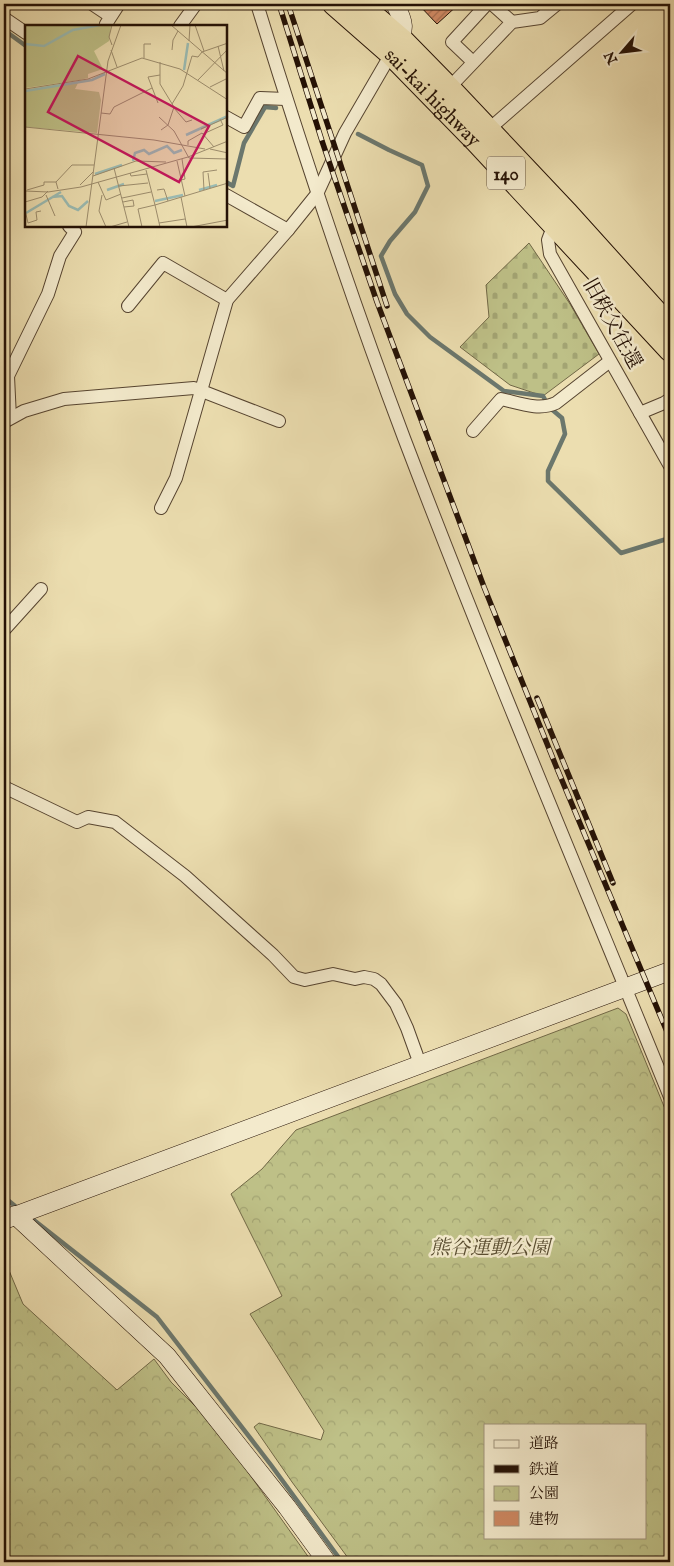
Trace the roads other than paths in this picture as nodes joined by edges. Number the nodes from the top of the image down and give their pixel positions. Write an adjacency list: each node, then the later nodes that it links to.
1 (92, 4): 13 (street)
2 (119, 4): 13 (street)
3 (196, 4): 15 (street)
4 (257, 4): 20 (street)
5 (334, 4): 17 (highway, sai-kai highway / 140)
6 (360, 4): 17 (highway, sai-kai highway / 140)
7 (395, 4): 17 (street)
8 (487, 4): 18 (street)
9 (492, 4): 14 (street)
10 (557, 4): 14 (street)
11 (632, 4): 22 (street)
12 (4, 18): 16 (street)
13 (109, 21)
14 (512, 22): 18 (street)
15 (181, 25)
16 (25, 32)
17 (396, 46): 19 (highway, sai-kai highway / 140); 23 (street); 25 (highway, sai-kai highway / 140)
18 (474, 62): 19 (street)
19 (449, 88): 22 (highway, sai-kai highway / 140)
20 (286, 99): 21 (street); 23 (street)
21 (228, 118)
22 (488, 130): 30 (highway, sai-kai highway / 140)
23 (317, 194): 27 (street); 45 (street)
24 (228, 195): 27 (street)
25 (554, 224): 31 (highway, sai-kai highway / 140); 32 (street, 旧秩父往還)
26 (71, 228): 36 (street)
27 (288, 230): 28 (street)
28 (227, 300): 29 (street); 33 (street)
29 (128, 306)
30 (670, 327)
31 (670, 350)
32 (610, 361): 35 (street, 旧秩父往還); 38 (street)
33 (201, 390): 36 (street); 37 (street); 40 (street)
34 (670, 399): 35 (street)
35 (640, 413): 39 (street, 旧秩父往還)
36 (7, 420)
37 (278, 421)
38 (473, 431)
39 (670, 466)
40 (161, 508)
41 (41, 588): 42 (street)
42 (4, 630)
43 (4, 787): 46 (street)
44 (670, 971): 45 (street)
45 (626, 988): 46 (street); 47 (street)
46 (420, 1064): 48 (street)
47 (670, 1097)
48 (8, 1214): 49 (street)
49 (327, 1562)

